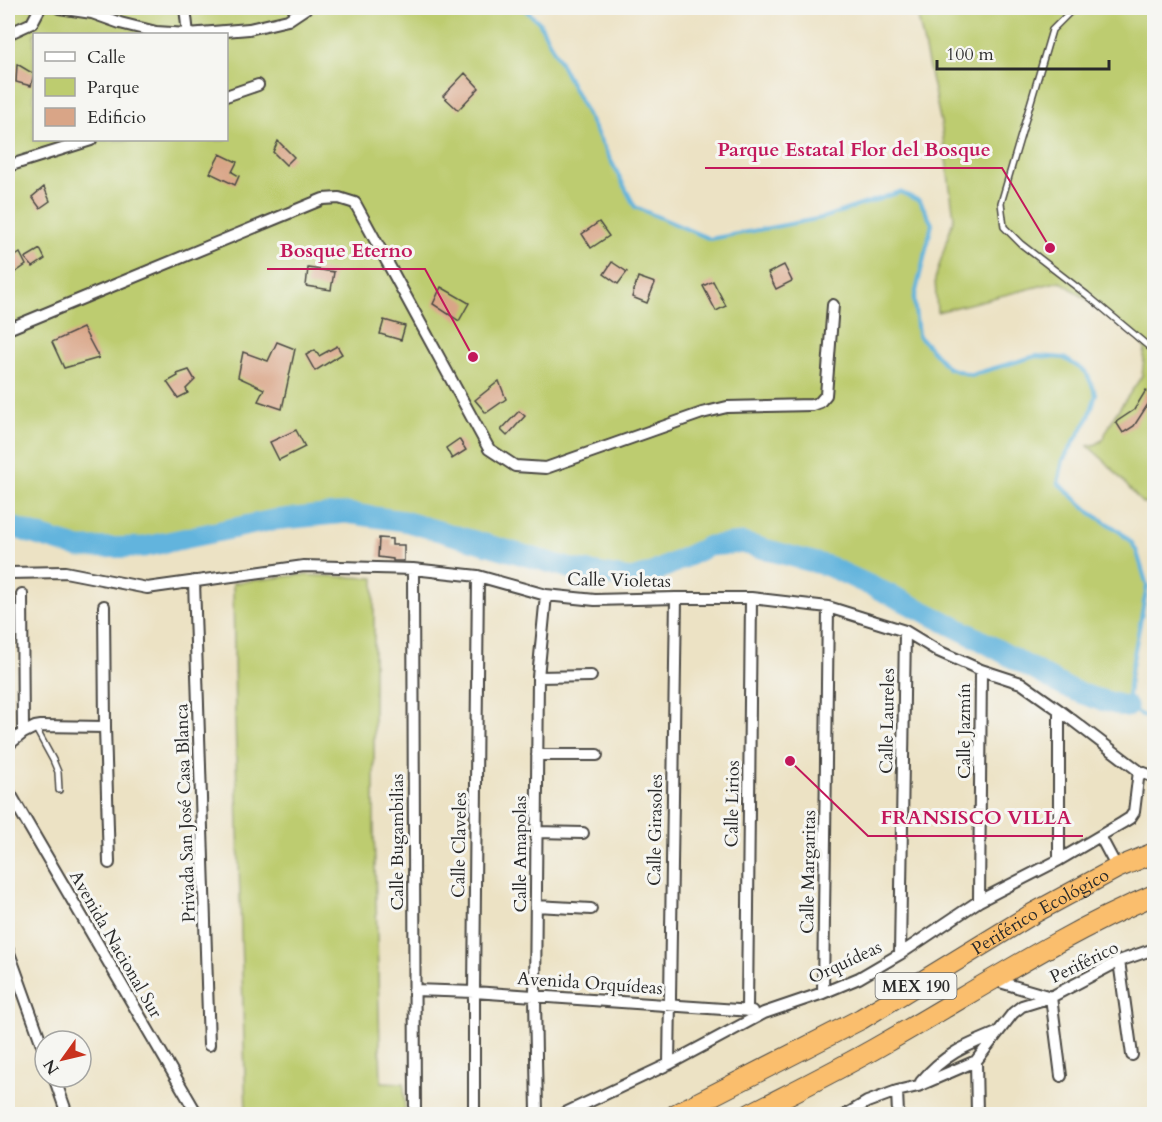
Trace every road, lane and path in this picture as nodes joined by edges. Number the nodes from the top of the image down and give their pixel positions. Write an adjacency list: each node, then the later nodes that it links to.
1 (40, 8): 9 (street)
2 (59, 8): 6 (street)
3 (185, 8): 7 (street)
4 (306, 8): 8 (street)
5 (1074, 8): 16 (lane)
6 (172, 33)
7 (188, 33)
8 (200, 33)
9 (8, 34)
10 (258, 85): 11 (street)
11 (228, 95)
12 (88, 141): 13 (street)
13 (8, 166)
14 (833, 305): 15 (street)
15 (8, 329)
16 (1155, 351)
17 (413, 569): 19 (street, Calle Violetas); 20 (street, Calle Violetas); 58 (street, Calle Bugambilias)
18 (8, 573): 20 (street, Calle Violetas)
19 (478, 576): 22 (street, Calle Violetas); 59 (street, Calle Claveles)
20 (194, 581): 68 (street, Privada San José Casa Blanca)
21 (22, 594): 34 (street)
22 (546, 595): 23 (street, Calle Violetas); 30 (street, Calle Amapolas)
23 (676, 598): 24 (street, Calle Violetas); 63 (street, Calle Girasoles)
24 (751, 598): 26 (street, Calle Violetas); 64 (street, Calle Lirios)
25 (104, 606): 33 (street)
26 (828, 607): 27 (street, Calle Violetas); 60 (street, Calle Margaritas)
27 (905, 631): 28 (street, Calle Violetas); 55 (street, Calle Laureles)
28 (981, 670): 31 (street, Calle Violetas); 50 (street, Calle Jazmín)
29 (591, 675): 30 (street)
30 (537, 677): 36 (street, Calle Amapolas)
31 (1059, 710): 38 (street, Calle Violetas); 46 (street)
32 (35, 727): 33 (street); 34 (street); 41 (lane)
33 (105, 727): 47 (street)
34 (23, 733): 35 (street)
35 (8, 745)
36 (537, 755): 37 (street); 42 (street, Calle Amapolas)
37 (597, 756)
38 (1139, 771): 39 (street, Calle Violetas); 44 (street, Orquídeas)
39 (1155, 777)
40 (8, 790): 77 (street, Avenida Nacional Sur)
41 (59, 790)
42 (536, 832): 43 (street); 51 (street, Calle Amapolas)
43 (583, 833)
44 (1100, 836): 46 (street, Orquídeas); 48 (street)
45 (1155, 853): 48 (highway, Periférico Ecológico / MEX 190)
46 (1059, 860): 50 (street, Orquídeas)
47 (109, 863)
48 (1117, 868): 82 (highway, Periférico Ecológico / MEX 190)
49 (1155, 895): 57 (highway, Periférico Ecológico / MEX 190)
50 (979, 901): 55 (street, Orquídeas)
51 (536, 906): 52 (street); 61 (street, Calle Amapolas)
52 (591, 909)
53 (1155, 949): 56 (street, Periférico)
54 (8, 950): 66 (street)
55 (900, 954): 60 (street, Orquídeas)
56 (1119, 961): 62 (street, Periférico); 69 (street)
57 (993, 980): 62 (street, Periférico); 83 (highway, Periférico Ecológico / MEX 190)
58 (414, 990): 59 (street, Avenida Orquídeas); 78 (street, Calle Bugambilias)
59 (474, 992): 61 (street, Avenida Orquídeas); 79 (street, Calle Claveles)
60 (823, 993): 65 (street, Orquídeas)
61 (535, 997): 63 (street, Avenida Orquídeas); 80 (street, Calle Amapolas)
62 (1051, 997): 67 (street); 72 (street)
63 (669, 1005): 64 (street, Avenida Orquídeas); 71 (street, Calle Girasoles)
64 (747, 1011): 65 (street, Avenida Orquídeas)
65 (764, 1013): 71 (street, Orquídeas)
66 (36, 1029)
67 (998, 1033): 70 (street); 73 (street)
68 (209, 1045)
69 (1132, 1054)
70 (976, 1061): 73 (street); 86 (street)
71 (669, 1064): 81 (street, Orquídeas)
72 (1061, 1076)
73 (918, 1086): 75 (street)
74 (58, 1089): 76 (street)
75 (897, 1091): 84 (street); 85 (street)
76 (67, 1114)
77 (197, 1114)
78 (415, 1114)
79 (474, 1114)
80 (537, 1114)
81 (563, 1114)
82 (676, 1114)
83 (750, 1114)
84 (847, 1114)
85 (898, 1114)
86 (977, 1114)

